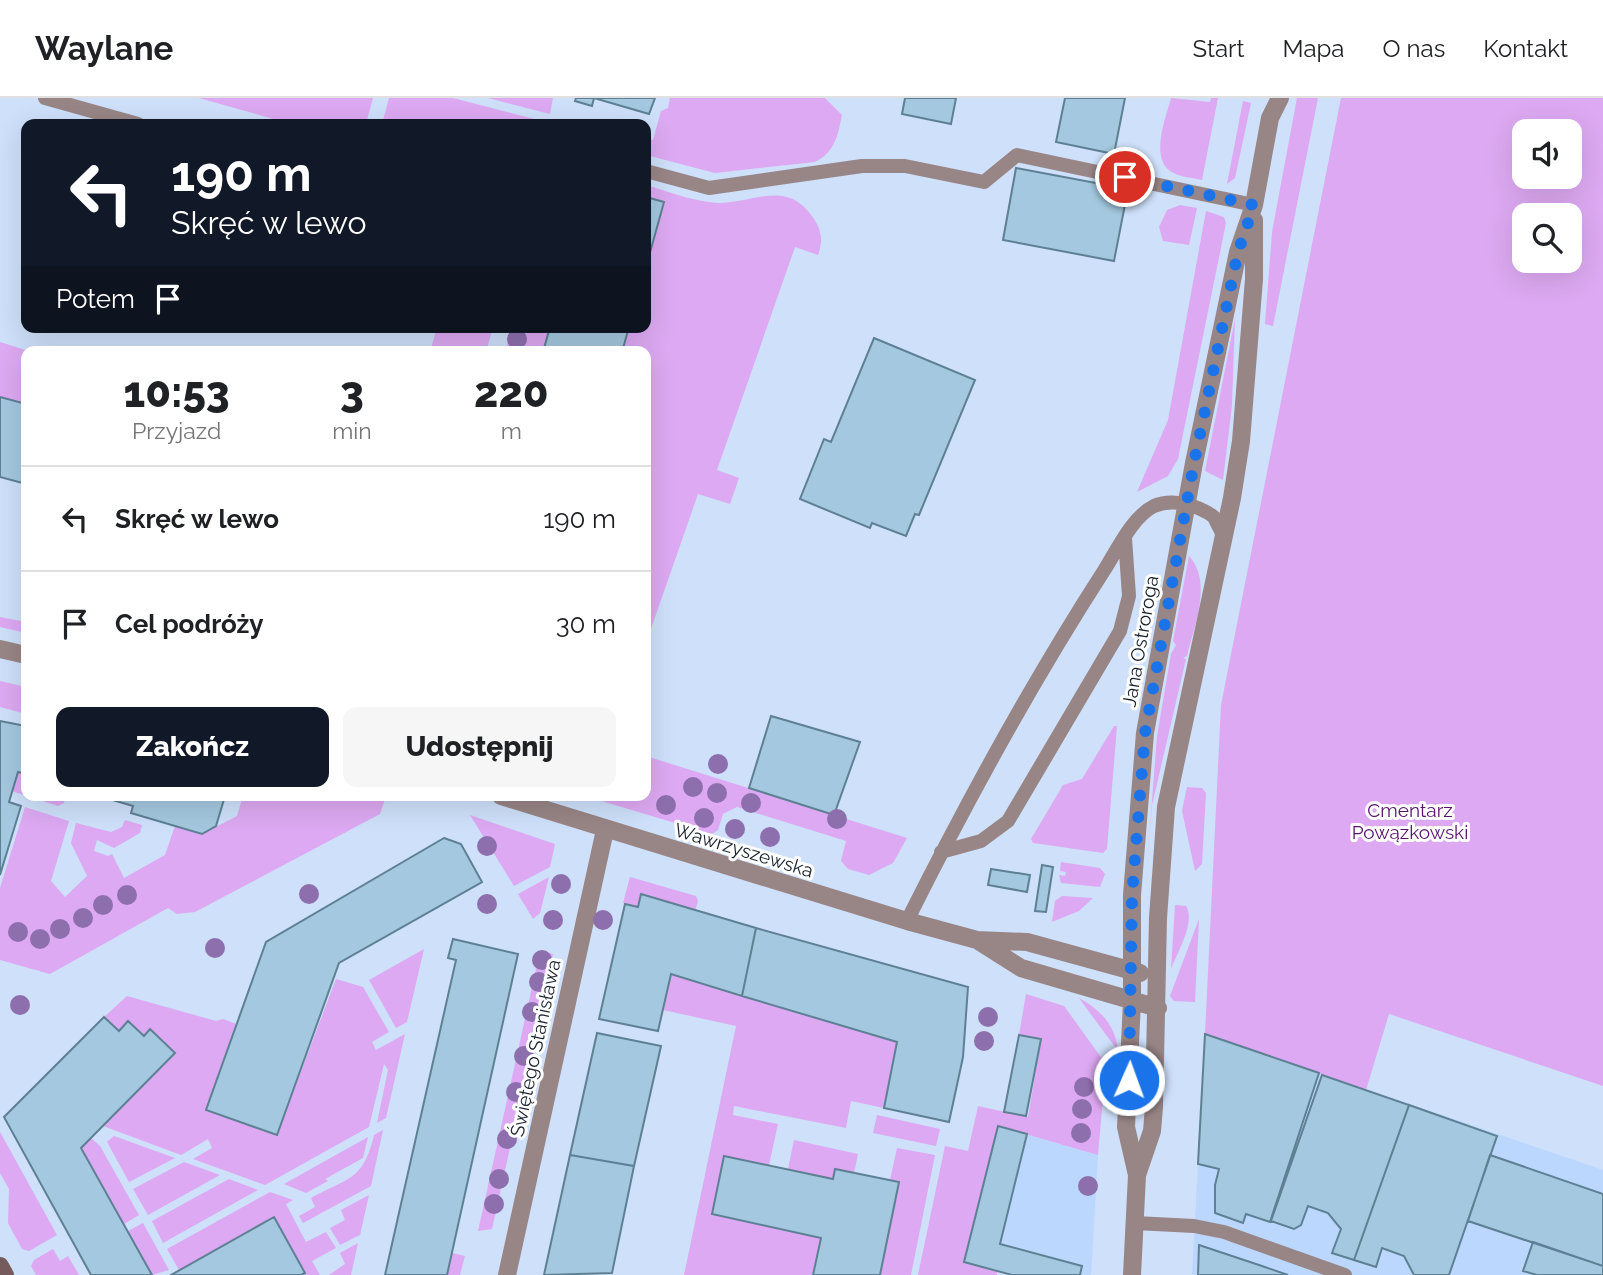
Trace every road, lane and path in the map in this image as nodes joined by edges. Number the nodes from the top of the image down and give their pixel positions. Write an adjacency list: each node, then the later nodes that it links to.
1 (46, 98): 5 (lane)
2 (1268, 98): 4 (street, Jana Ostroroga)
3 (1280, 98): 4 (street, Jana Ostroroga)
4 (1270, 117): 7 (street, Jana Ostroroga)
5 (120, 119)
6 (651, 172): 7 (lane)
7 (1254, 205): 8 (street, Jana Ostroroga); 10 (street, Jana Ostroroga)
8 (1186, 504): 9 (lane); 10 (lane); 18 (street, Jana Ostroroga)
9 (1125, 538): 15 (lane); 15 (lane)
10 (1225, 539): 19 (street, Jana Ostroroga)
11 (0, 649): 12 (street)
12 (21, 654)
13 (516, 801): 14 (street, Wawrzyszewska)
14 (605, 830): 16 (street, Wawrzyszewska); 26 (street, Świętego Stanisława)
15 (941, 852): 16 (lane)
16 (907, 921): 17 (street, Wawrzyszewska)
17 (977, 940): 18 (street, Wawrzyszewska); 20 (street, Wawrzyszewska)
18 (1132, 971): 19 (street, Wawrzyszewska); 20 (street, Jana Ostroroga)
19 (1158, 978): 21 (street, Jana Ostroroga)
20 (1132, 1002): 21 (street, Wawrzyszewska); 22 (street, Jana Ostroroga)
21 (1158, 1008): 22 (street, Jana Ostroroga)
22 (1137, 1175): 23 (street, Jana Ostroroga)
23 (1135, 1223): 27 (street, Jana Ostroroga); 28 (lane)
24 (0, 1266): 25 (street)
25 (5, 1275)
26 (507, 1275)
27 (1132, 1275)
28 (1345, 1275)

